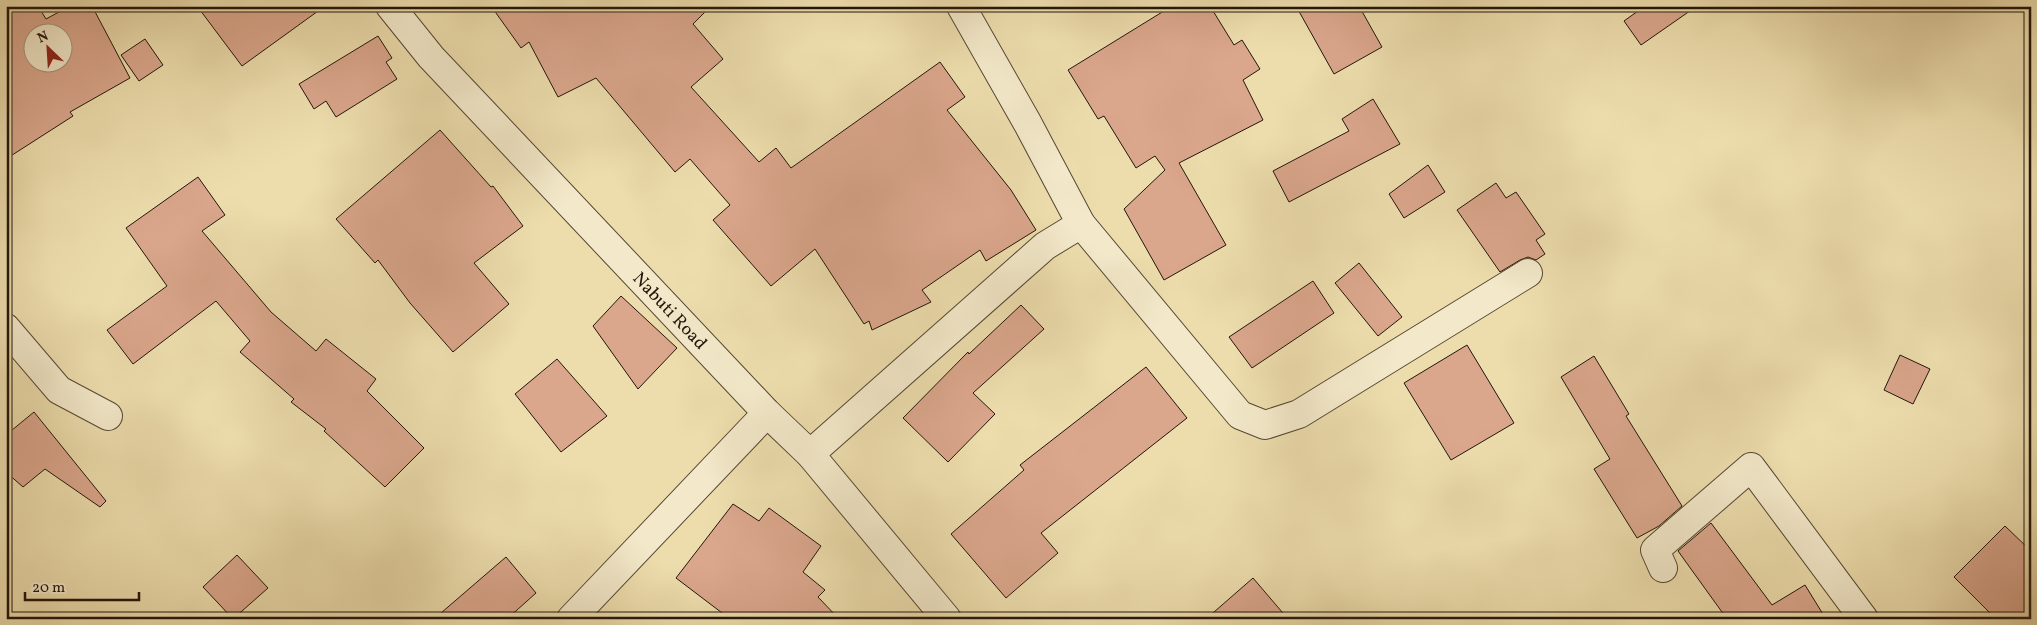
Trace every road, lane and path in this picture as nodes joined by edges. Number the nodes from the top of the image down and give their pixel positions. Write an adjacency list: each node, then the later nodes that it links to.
1 (390, 6): 6 (street, Nabuti Road)
2 (961, 6): 3 (street)
3 (1081, 224): 4 (street); 8 (street)
4 (1528, 273)
5 (6, 328): 7 (street)
6 (767, 413): 8 (street, Nabuti Road); 10 (street)
7 (108, 416)
8 (810, 454): 11 (street, Nabuti Road)
9 (1663, 568): 12 (street)
10 (570, 619)
11 (947, 619)
12 (1864, 619)

